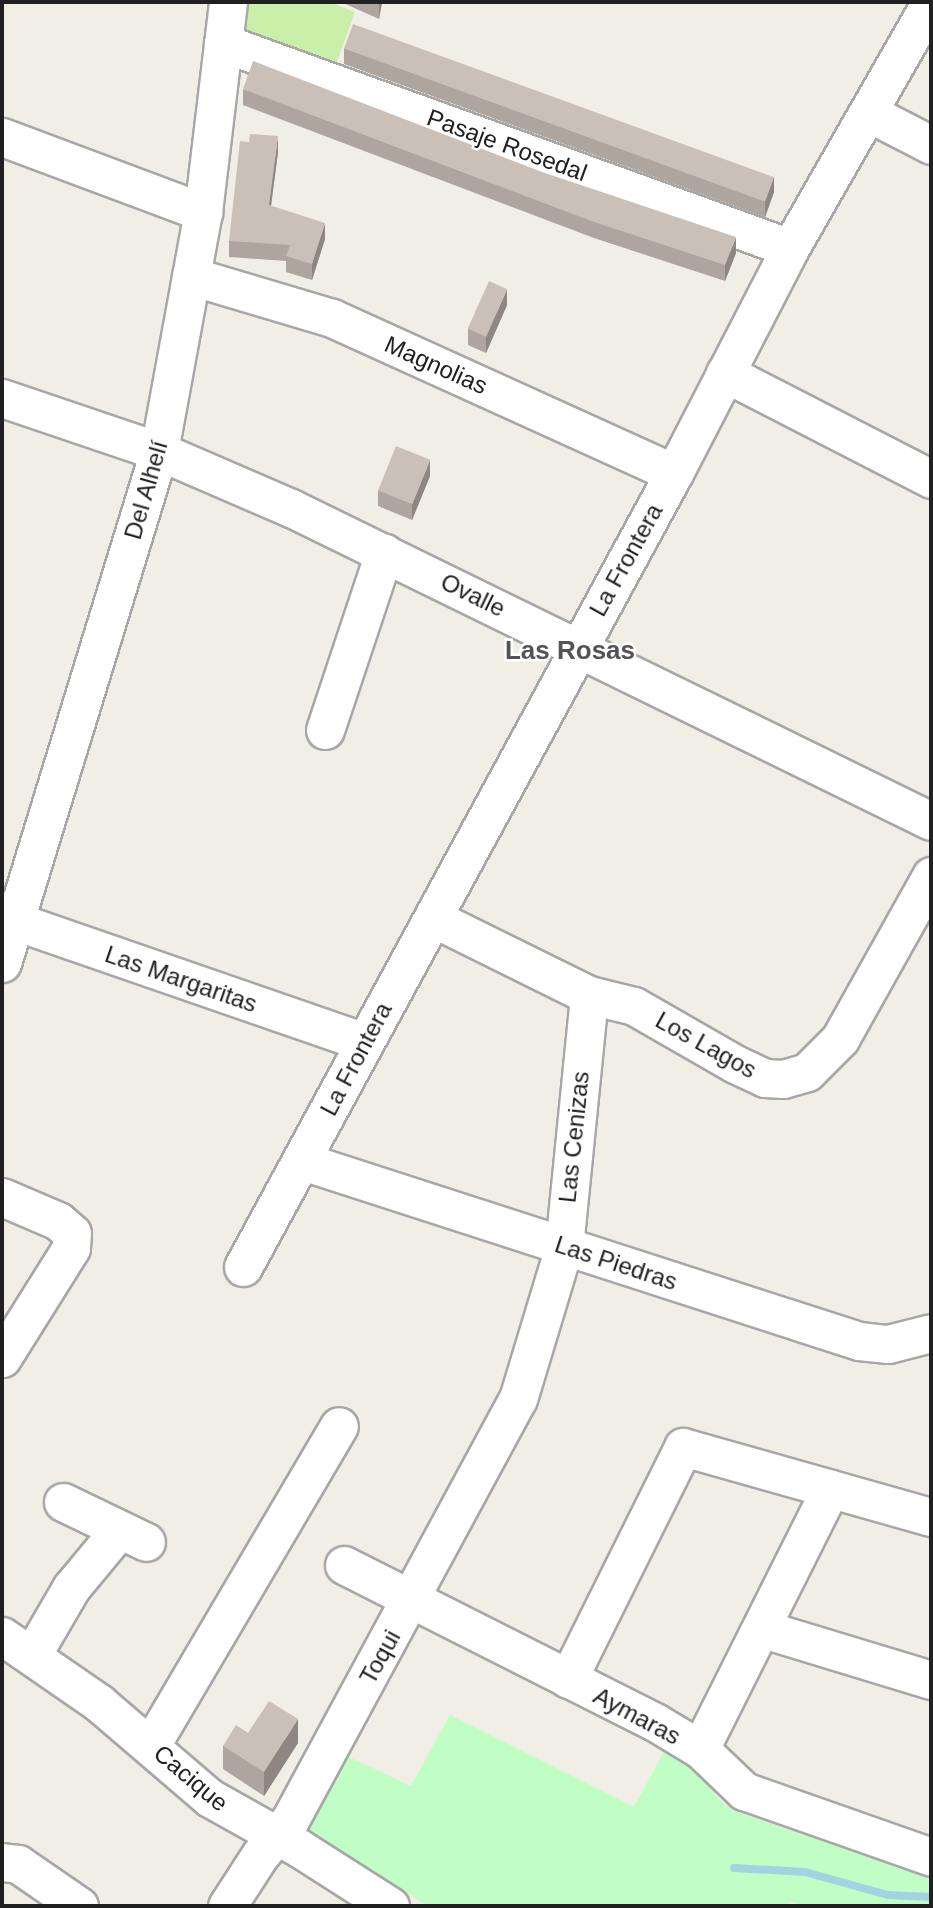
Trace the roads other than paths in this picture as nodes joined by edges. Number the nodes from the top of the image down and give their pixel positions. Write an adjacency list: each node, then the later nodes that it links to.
1 (228, 2): 3 (street, Del Alhelí)
2 (931, 2): 4 (street, La Frontera)
3 (223, 43): 7 (street, Del Alhelí); 8 (street, Pasaje Rosedal)
4 (871, 114): 6 (street); 8 (street, La Frontera)
5 (2, 137): 7 (street)
6 (931, 145)
7 (203, 212): 9 (street, Del Alhelí)
8 (790, 248): 10 (street, La Frontera)
9 (191, 276): 12 (street, Del Alhelí); 13 (street, Magnolias)
10 (724, 373): 13 (street, La Frontera); 14 (street)
11 (2, 398): 12 (street, Ovalle)
12 (159, 451): 15 (street, Ovalle); 20 (street, Del Alhelí)
13 (674, 473): 16 (street, La Frontera)
14 (931, 480)
15 (384, 553): 16 (street, Ovalle); 17 (street)
16 (579, 646): 18 (street, Ovalle); 21 (street, La Frontera)
17 (326, 730)
18 (931, 821)
19 (931, 876): 23 (street, Los Lagos)
20 (8, 915): 22 (street, Del Alhelí); 24 (street, Las Margaritas)
21 (433, 918): 23 (street, Los Lagos); 24 (street, La Frontera)
22 (2, 963)
23 (589, 995): 27 (street, Las Cenizas)
24 (365, 1042): 25 (street, La Frontera)
25 (302, 1161): 27 (street, Las Piedras); 28 (street, La Frontera)
26 (2, 1197): 30 (street)
27 (564, 1247): 29 (street, Las Piedras); 31 (street, Las Cenizas)
28 (243, 1267)
29 (931, 1333)
30 (2, 1358)
31 (518, 1399): 37 (street, Toqui)
32 (339, 1426): 42 (street)
33 (830, 1489): 34 (street); 38 (street); 40 (street)
34 (931, 1517)
35 (344, 1564): 37 (street, Aymaras)
36 (71, 1588): 36 (street); 39 (street)
37 (411, 1602): 40 (street, Aymaras); 44 (street, Toqui)
38 (763, 1629): 41 (street); 43 (street)
39 (17, 1645): 42 (street, Cacique)
40 (568, 1679): 43 (street, Aymaras)
41 (931, 1680)
42 (151, 1745): 44 (street, Cacique)
43 (700, 1749): 46 (street, Aymaras)
44 (276, 1834): 48 (street, Toqui); 49 (street, Cacique)
45 (7, 1855): 47 (street)
46 (931, 1857)
47 (79, 1906)
48 (227, 1906)
49 (390, 1906)

